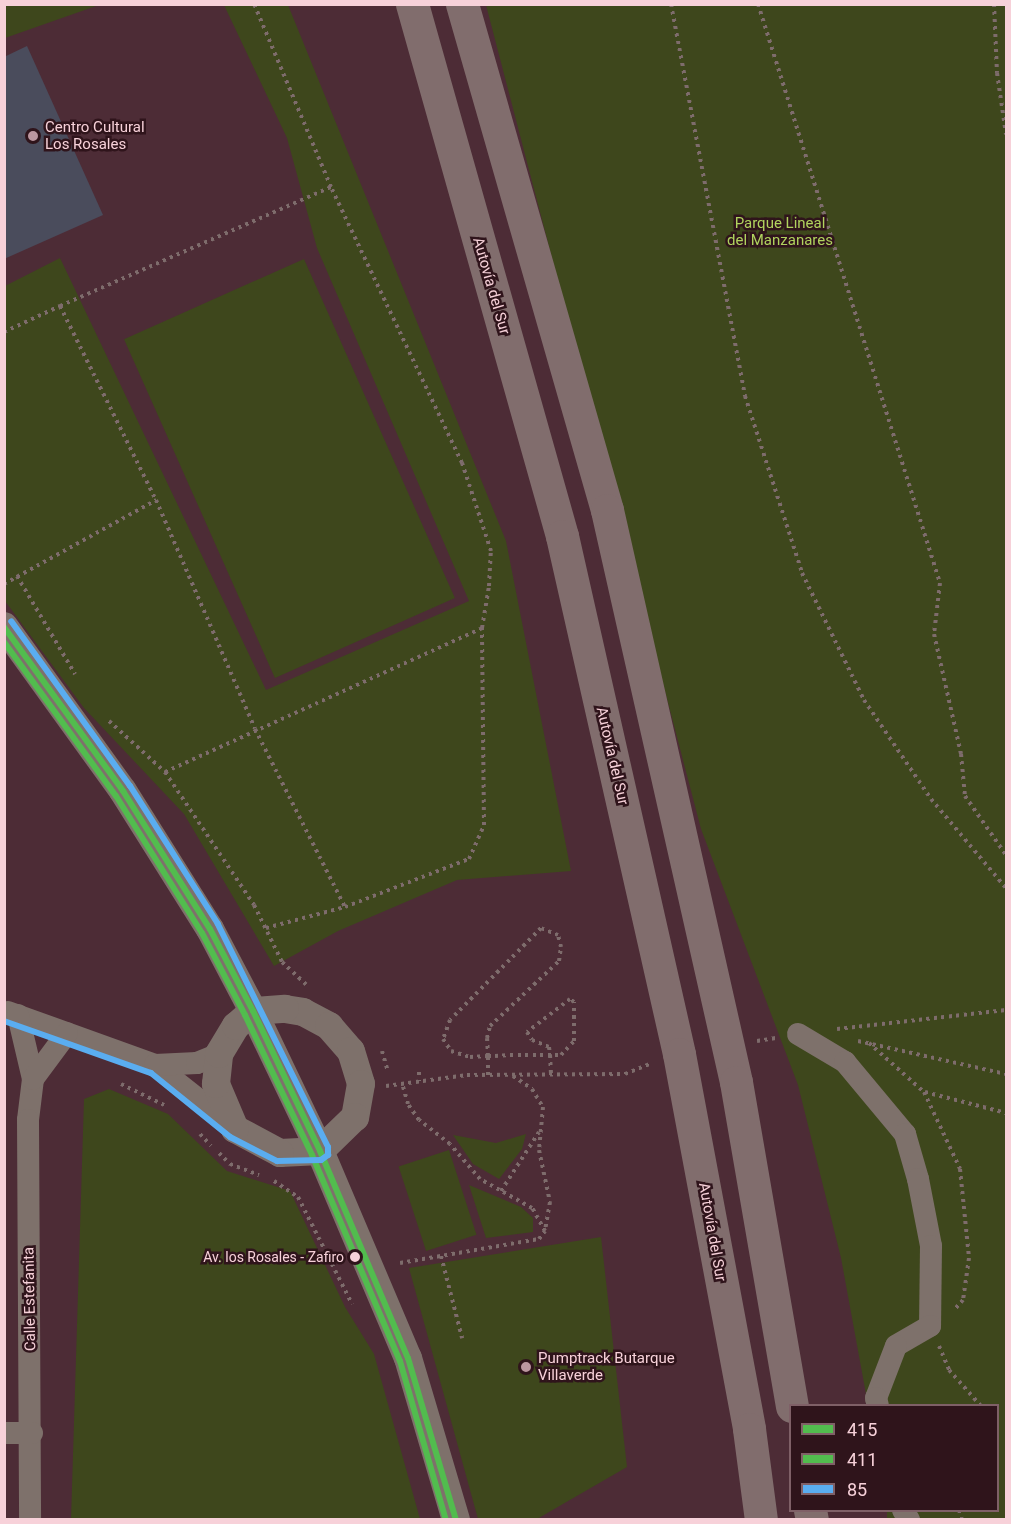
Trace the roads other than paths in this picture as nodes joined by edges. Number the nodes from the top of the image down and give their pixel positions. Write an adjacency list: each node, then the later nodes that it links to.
1 (412, 4): 19 (highway, Autovía del Sur)
2 (462, 4): 13 (highway)
3 (4, 627): 4 (street)
4 (254, 1011): 8 (street); 12 (street); 12 (street)
5 (11, 1013): 6 (street); 10 (street, Calle Estefanita)
6 (67, 1033): 9 (street); 10 (street, Calle Estefanita)
7 (798, 1034): 14 (street)
8 (219, 1054): 9 (street); 11 (street)
9 (155, 1065): 11 (street)
10 (33, 1079): 16 (street, Calle Estefanita)
11 (235, 1129): 12 (street)
12 (320, 1151): 18 (street)
13 (792, 1404)
14 (878, 1404)
15 (4, 1432): 16 (street)
16 (32, 1433): 17 (street, Calle Estefanita)
17 (30, 1520)
18 (456, 1520)
19 (761, 1520)

